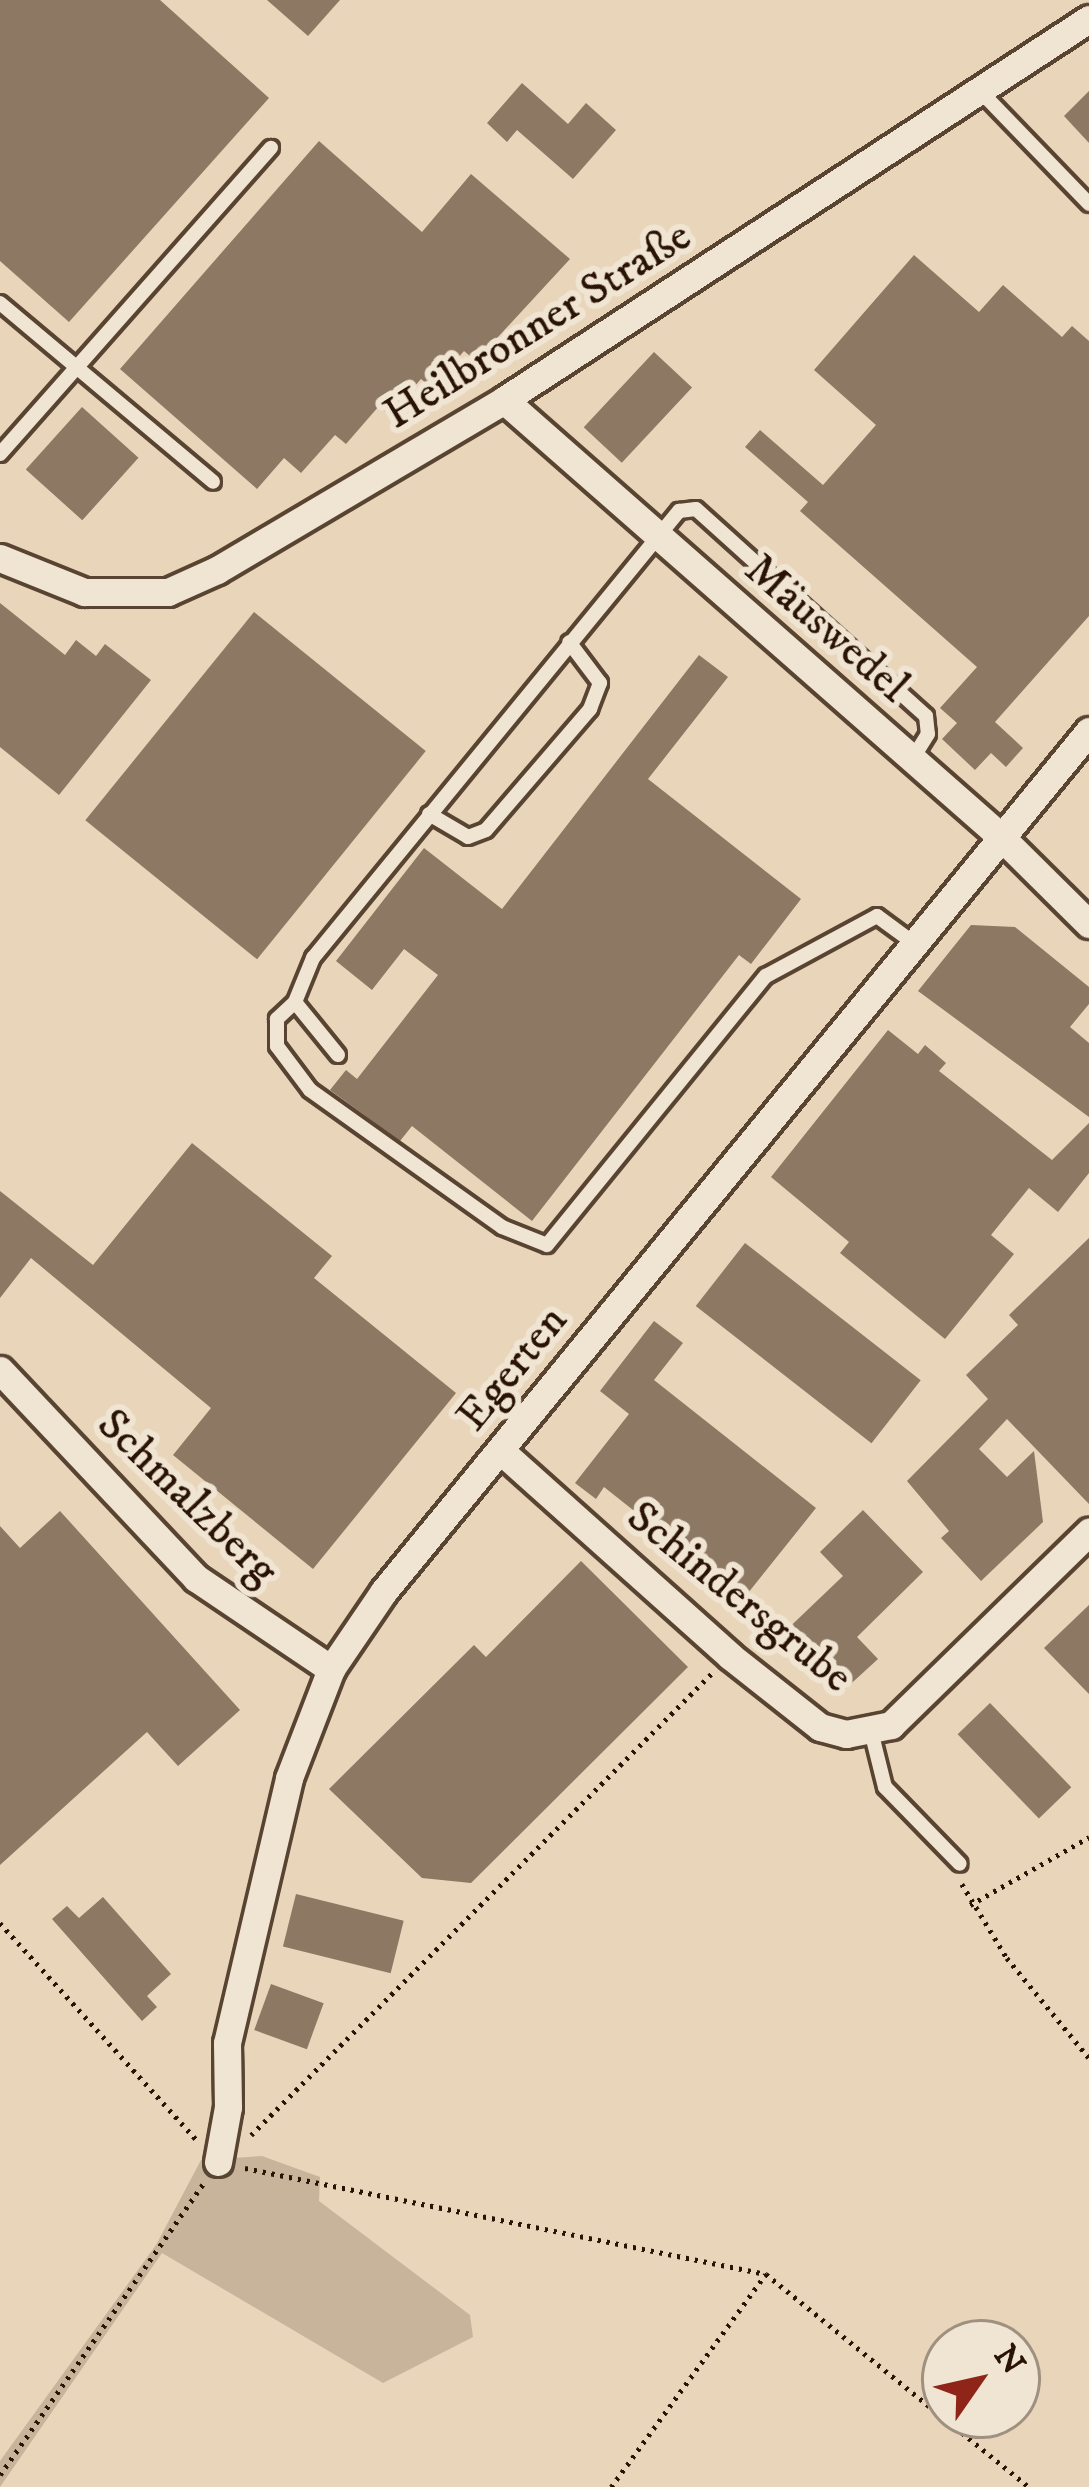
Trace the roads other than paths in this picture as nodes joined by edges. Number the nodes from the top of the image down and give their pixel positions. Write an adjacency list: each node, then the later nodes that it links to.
1 (1089, 19): 2 (street, Heilbronner Straße)
2 (980, 91): 4 (lane); 7 (street, Heilbronner Straße)
3 (271, 148): 6 (lane)
4 (1089, 204)
5 (0, 303): 6 (lane)
6 (76, 368): 8 (lane); 9 (lane)
7 (504, 400): 10 (street, Mäuswedel); 11 (street, Heilbronner Straße)
8 (0, 454)
9 (213, 482)
10 (656, 534): 12 (lane); 14 (street, Mäuswedel); 14 (lane)
11 (0, 559)
12 (569, 642): 15 (lane); 15 (lane)
13 (1089, 731): 16 (street, Egerten)
14 (912, 760): 16 (street, Mäuswedel)
15 (429, 814): 19 (lane)
16 (998, 834): 17 (street, Mäuswedel); 18 (street, Egerten)
17 (1089, 924)
18 (911, 941): 19 (lane); 22 (street, Egerten)
19 (295, 1002): 20 (lane)
20 (338, 1055)
21 (0, 1370): 24 (street, Schmalzberg)
22 (501, 1451): 24 (street, Egerten); 25 (street, Schindersgrube)
23 (1089, 1532): 25 (street, Schindersgrube)
24 (331, 1669): 27 (street, Egerten)
25 (871, 1731): 26 (lane)
26 (960, 1864)
27 (218, 2161)

